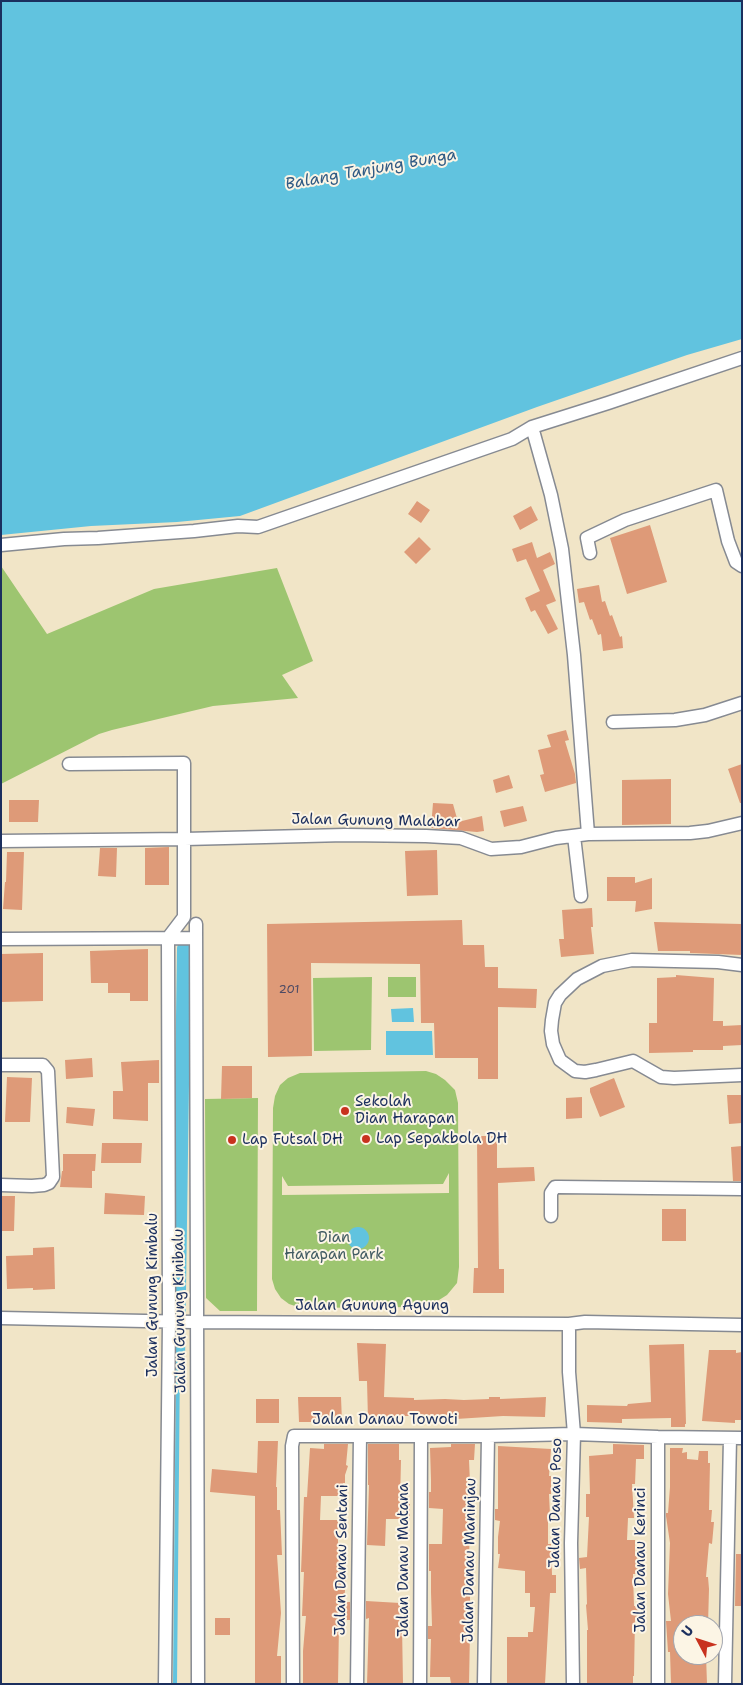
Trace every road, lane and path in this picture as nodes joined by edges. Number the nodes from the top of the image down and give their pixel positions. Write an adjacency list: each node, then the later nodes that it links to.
1 (742, 358): 2 (street)
2 (532, 427): 3 (street); 10 (street)
3 (1, 545)
4 (590, 553): 5 (street)
5 (742, 566)
6 (742, 703): 7 (street)
7 (613, 722)
8 (69, 764): 12 (street)
9 (742, 823): 10 (street, Jalan Gunung Malabar)
10 (588, 834): 11 (street, Jalan Gunung Malabar)
11 (574, 836): 12 (street, Jalan Gunung Malabar); 14 (street)
12 (185, 839): 13 (street, Jalan Gunung Malabar); 15 (street)
13 (1, 841)
14 (581, 896)
15 (184, 917): 16 (street); 17 (street)
16 (196, 924): 17 (street); 18 (street, Jalan Gunung Kinibalu)
17 (168, 938): 18 (street); 19 (street); 27 (street, Jalan Gunung Kimbalu)
18 (196, 938): 28 (street, Jalan Gunung Kinibalu)
19 (1, 939)
20 (742, 965): 22 (street)
21 (1, 1065): 23 (street)
22 (742, 1075)
23 (1, 1185)
24 (742, 1189): 25 (street)
25 (550, 1216)
26 (1, 1318): 27 (street, Jalan Gunung Agung)
27 (172, 1322): 28 (street, Jalan Gunung Agung); 37 (street, Jalan Gunung Kimbalu)
28 (194, 1322): 29 (street, Jalan Gunung Agung); 38 (street, Jalan Gunung Kinibalu)
29 (569, 1324): 30 (street, Jalan Gunung Agung); 31 (street, Jalan Danau Poso)
30 (742, 1325)
31 (574, 1434): 34 (street, Jalan Danau Towoti); 35 (street, Jalan Danau Towoti); 43 (street, Jalan Danau Poso)
32 (360, 1436): 33 (street, Jalan Danau Towoti); 39 (street, Jalan Danau Towoti); 40 (street, Jalan Danau Sentani)
33 (421, 1436): 34 (street, Jalan Danau Towoti); 41 (street, Jalan Danau Matana)
34 (488, 1436): 42 (street, Jalan Danau Maninjau)
35 (658, 1437): 36 (street, Jalan Danau Towoti); 44 (street, Jalan Danau Kerinci)
36 (736, 1438): 45 (street)
37 (165, 1684)
38 (198, 1684)
39 (293, 1684)
40 (357, 1684)
41 (420, 1684)
42 (484, 1684)
43 (573, 1684)
44 (658, 1684)
45 (725, 1684)

